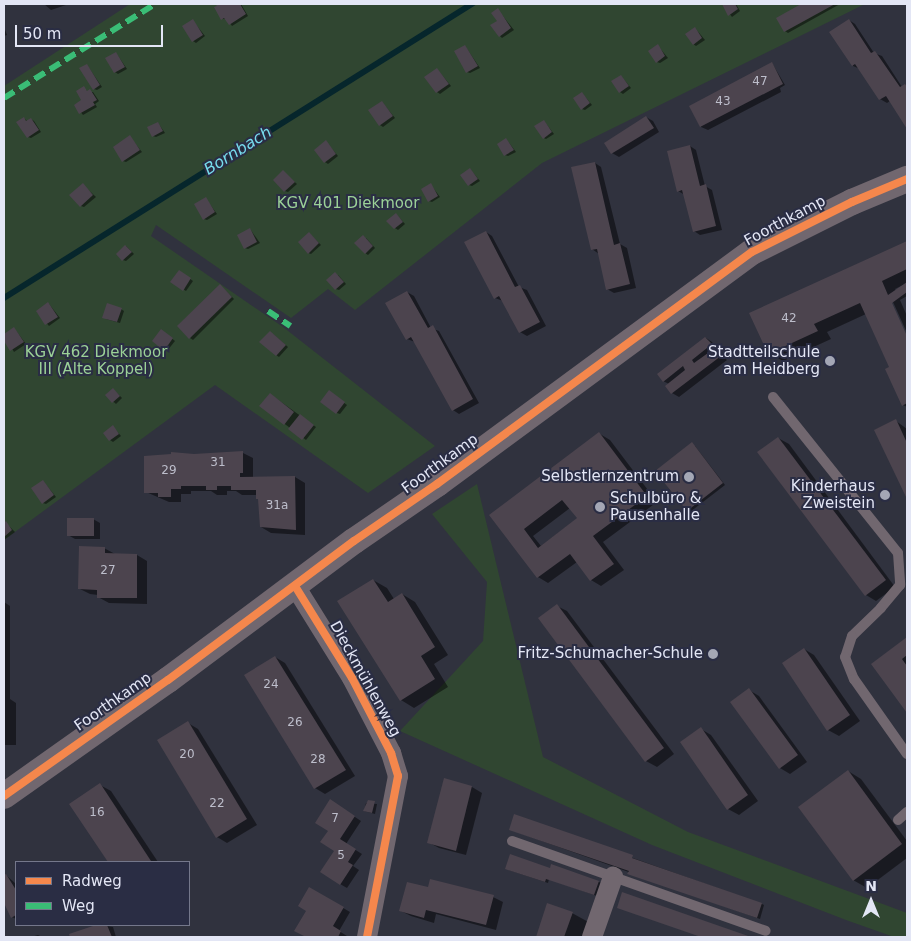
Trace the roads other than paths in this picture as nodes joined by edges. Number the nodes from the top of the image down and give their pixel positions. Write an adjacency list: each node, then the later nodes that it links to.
1 (907, 179): 3 (street, Foorthkamp)
2 (773, 397): 4 (lane)
3 (295, 586): 5 (street, Foorthkamp); 11 (street, Dieckmühlenweg)
4 (907, 754)
5 (4, 796)
6 (907, 812): 7 (lane)
7 (898, 820)
8 (512, 841): 9 (lane)
9 (613, 877): 10 (lane); 12 (street)
10 (766, 931)
11 (367, 937)
12 (592, 937)

